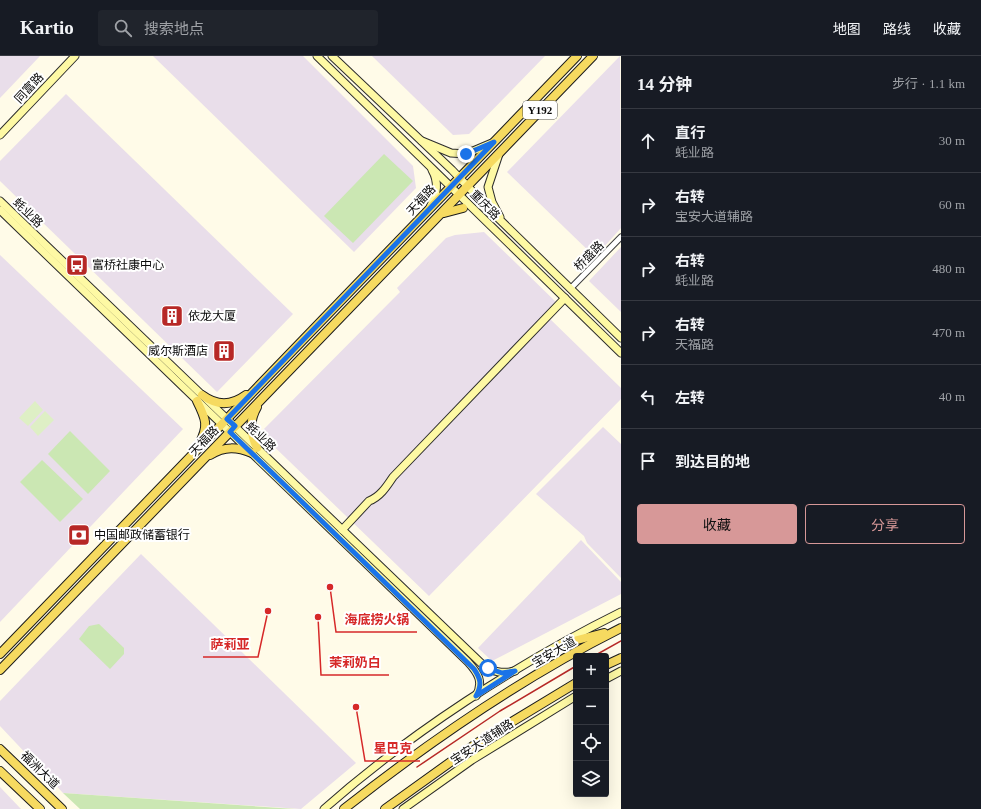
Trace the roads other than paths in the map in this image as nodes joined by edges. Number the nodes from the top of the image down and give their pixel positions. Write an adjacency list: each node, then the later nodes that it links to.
1 (70, 56): 7 (street, 同富路)
2 (74, 56): 8 (street, 同富路)
3 (317, 56): 12 (street, 重庆路)
4 (332, 56): 9 (street, 重庆路)
5 (577, 56): 10 (main road, 天福路 / Y192)
6 (593, 56): 11 (main road, 天福路 / Y192)
7 (0, 129)
8 (0, 135)
9 (419, 140): 10 (street); 13 (street, 重庆路)
10 (494, 142): 13 (main road, 天福路 / Y192)
11 (499, 152): 15 (main road, 天福路 / Y192); 23 (street)
12 (430, 166): 14 (street, 重庆路); 19 (street, Y192)
13 (459, 177): 14 (main road, 天福路 / Y192); 15 (street, 重庆路)
14 (450, 186): 16 (street, 重庆路); 19 (main road, 天福路 / Y192)
15 (468, 187): 16 (main road, 天福路 / Y192); 23 (street, 重庆路)
16 (459, 195): 21 (main road, 天福路 / Y192); 22 (street, 重庆路)
17 (0, 201): 31 (street, 蚝业路)
18 (463, 208): 21 (main road); 22 (street)
19 (429, 209): 29 (main road, 天福路 / Y192)
20 (0, 210): 31 (street, 蚝业路)
21 (438, 216): 30 (main road, 天福路 / Y192)
22 (484, 220): 26 (street, 重庆路)
23 (506, 226): 25 (street, 重庆路)
24 (621, 237): 25 (street, 桥盛路)
25 (570, 289): 27 (street, 重庆路)
26 (565, 298): 28 (street, 重庆路); 37 (street)
27 (621, 338)
28 (621, 353)
29 (260, 385): 31 (main road); 32 (main road, 天福路 / Y192)
30 (268, 392): 33 (main road, 天福路 / Y192); 34 (main road)
31 (200, 398): 32 (street, 蚝业路); 35 (main road)
32 (224, 422): 33 (street, 蚝业路); 35 (main road, 天福路 / Y192)
33 (232, 429): 34 (street, 蚝业路); 36 (main road, 天福路 / Y192)
34 (255, 450): 36 (main road); 37 (street, 蚝业路); 49 (street, 蚝业路)
35 (192, 455): 41 (main road, 天福路 / Y192)
36 (198, 464): 44 (main road, 天福路 / Y192)
37 (342, 530): 45 (street, 蚝业路)
38 (621, 612): 40 (street)
39 (618, 629): 40 (main road); 56 (main road, 宝安大道)
40 (562, 644): 45 (street)
41 (0, 654)
42 (621, 658): 43 (main road)
43 (609, 664)
44 (0, 670)
45 (515, 671): 49 (street)
46 (621, 671): 47 (street)
47 (609, 677)
48 (573, 685): 57 (main road)
49 (476, 696): 55 (street)
50 (573, 698): 58 (street, 宝安大道辅路)
51 (0, 749): 54 (main road, 福洲大道)
52 (0, 771): 53 (main road)
53 (40, 809)
54 (62, 809)
55 (324, 809)
56 (344, 809)
57 (385, 809)
58 (403, 809)

